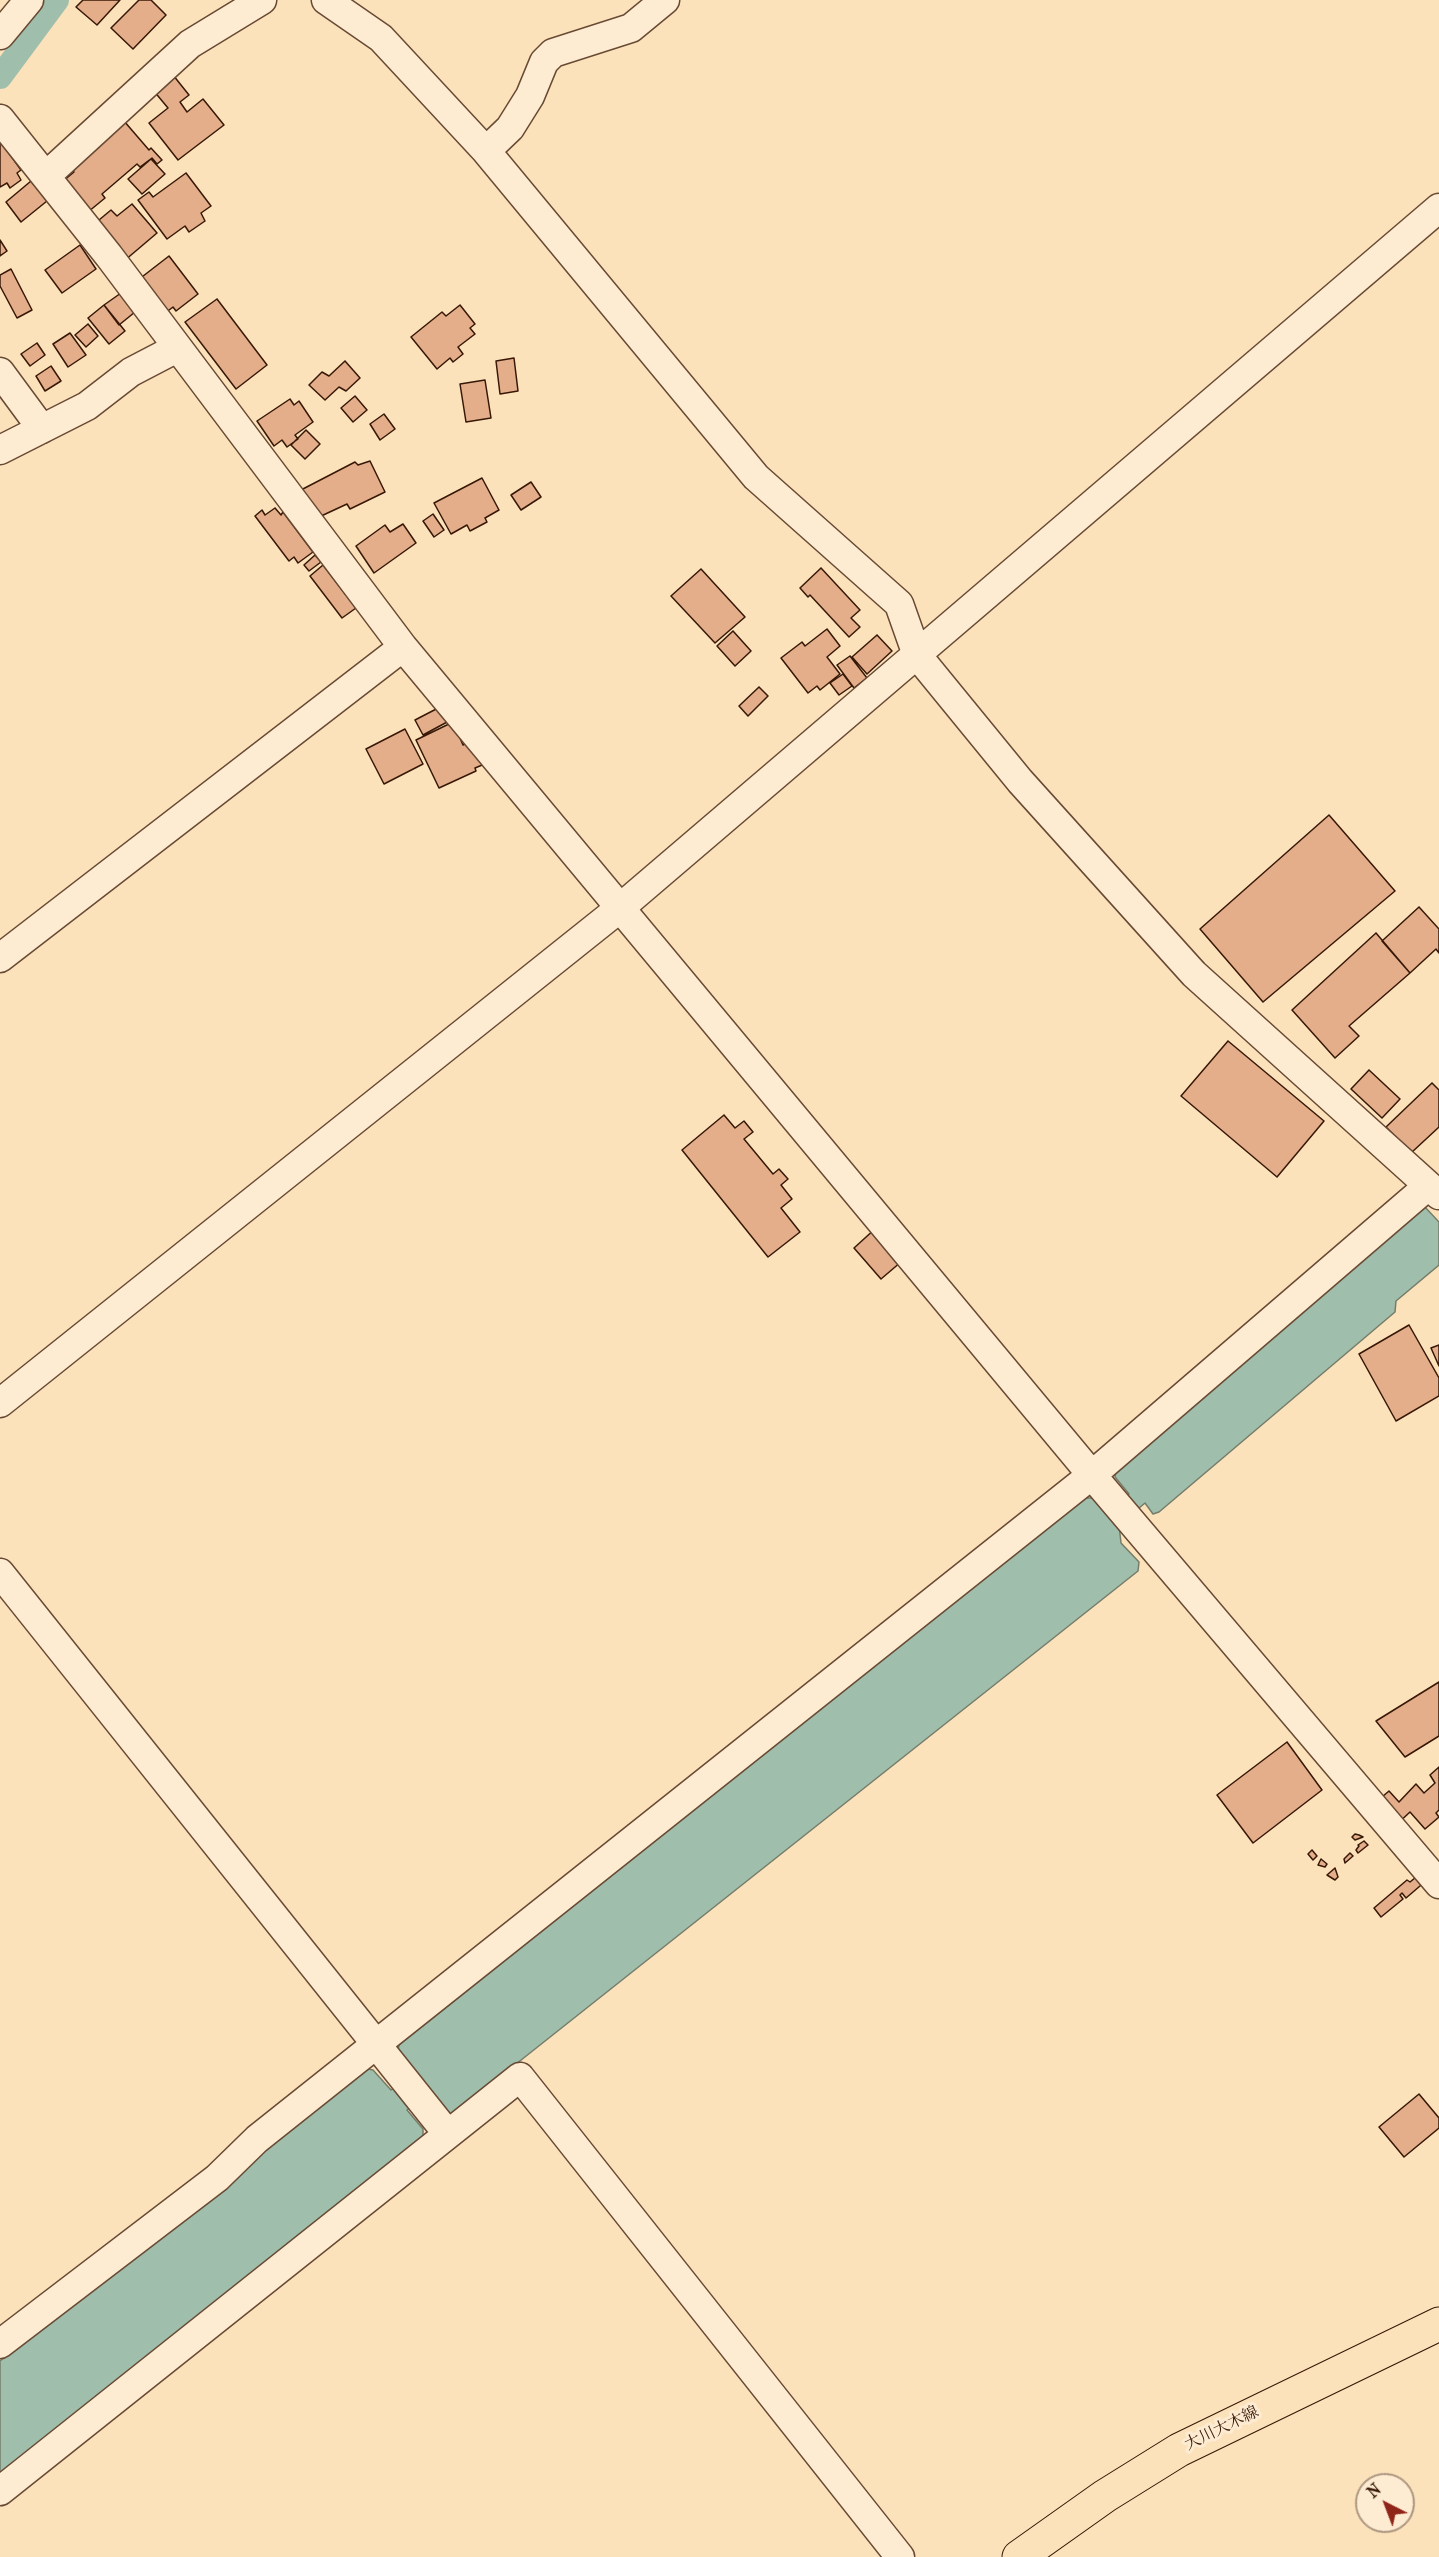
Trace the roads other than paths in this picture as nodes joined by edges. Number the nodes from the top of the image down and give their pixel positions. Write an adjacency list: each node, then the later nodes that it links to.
1 (28, 0): 5 (street)
2 (262, 0): 8 (street)
3 (326, 0): 7 (street)
4 (665, 0): 7 (street)
5 (0, 35)
6 (0, 119): 8 (street)
7 (486, 151): 15 (street)
8 (46, 176): 10 (street)
9 (1439, 208): 15 (street)
10 (177, 348): 12 (street); 14 (street)
11 (0, 372): 12 (street)
12 (42, 429): 13 (street)
13 (0, 450)
14 (403, 647): 16 (street); 17 (street)
15 (916, 655): 16 (street); 18 (street)
16 (620, 908): 19 (street); 20 (street)
17 (0, 958)
18 (1434, 1191): 20 (street)
19 (0, 1403)
20 (1097, 1480): 22 (street); 23 (street)
21 (0, 1573): 23 (street)
22 (1439, 1884)
23 (380, 2050): 24 (street); 26 (street)
24 (447, 2133): 27 (street); 28 (street)
25 (1439, 2324): 29 (main road, 大川大木線)
26 (0, 2344)
27 (0, 2491)
28 (900, 2557)
29 (1019, 2557)

